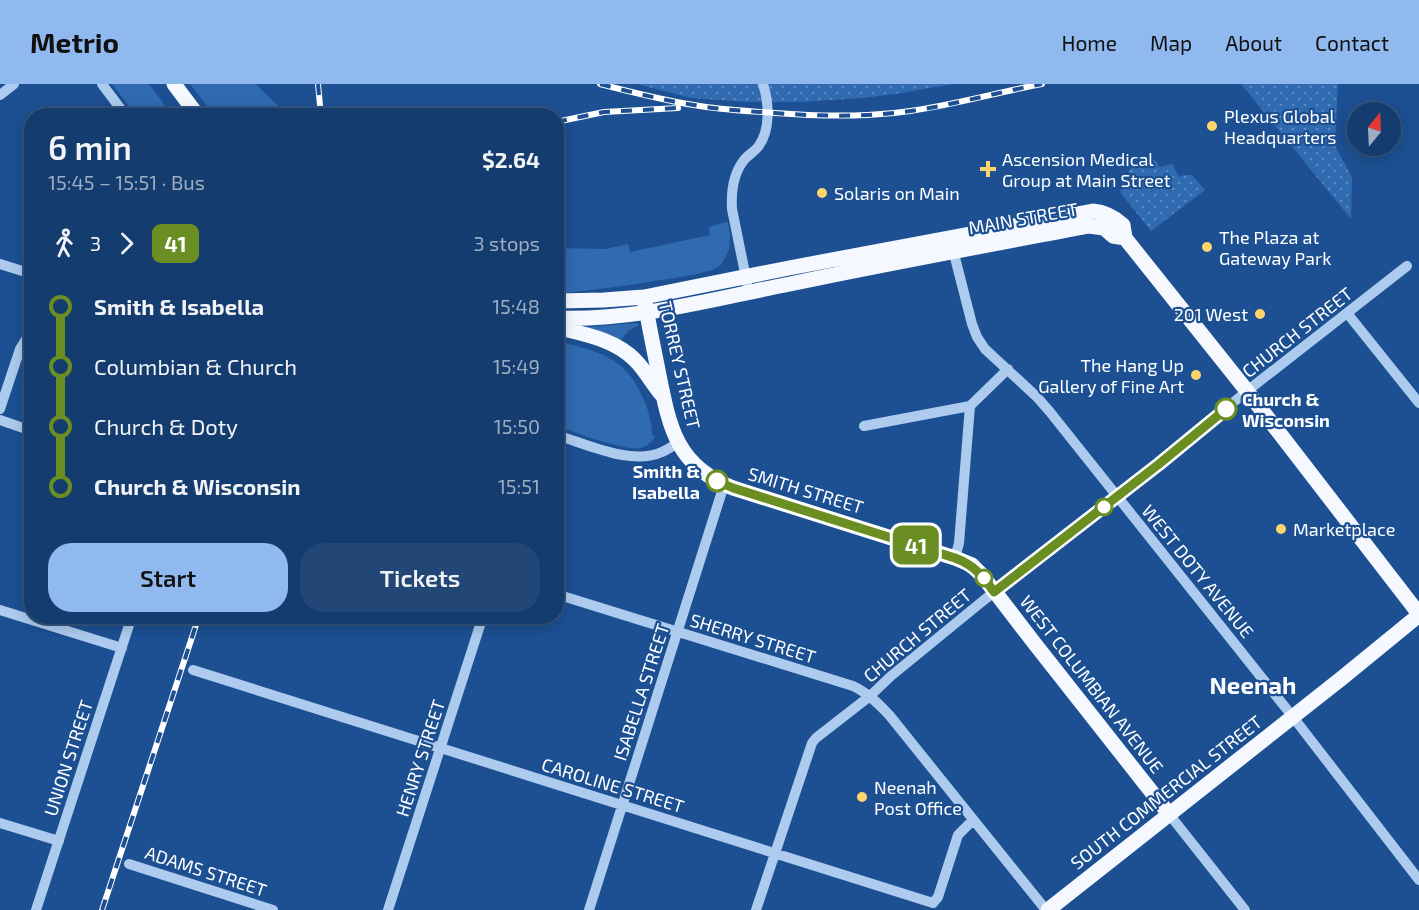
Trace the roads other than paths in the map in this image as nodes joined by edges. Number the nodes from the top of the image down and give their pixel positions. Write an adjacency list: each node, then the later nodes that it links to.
1 (14, 84): 5 (street)
2 (102, 84): 6 (street)
3 (174, 84): 7 (main road)
4 (763, 84): 12 (street)
5 (0, 95)
6 (120, 108)
7 (192, 108)
8 (952, 244): 12 (main road, MAIN STREET); 20 (street, WEST DOTY AVENUE); 21 (main road, MAIN STREET)
9 (0, 264): 11 (street)
10 (1407, 266): 16 (street, CHURCH STREET)
11 (24, 272)
12 (748, 284): 13 (main road, MAIN STREET); 15 (main road, MAIN STREET)
13 (644, 297): 14 (main road, MAIN STREET); 15 (main road, TORREY STREET)
14 (564, 301)
15 (646, 313): 17 (main road, MAIN STREET); 22 (main road, TORREY STREET)
16 (1347, 313): 21 (street, CHURCH STREET); 23 (street)
17 (564, 318)
18 (564, 329): 22 (main road)
19 (24, 343): 25 (street)
20 (1008, 369): 24 (street); 32 (street, WEST DOTY AVENUE)
21 (1247, 391): 32 (street, CHURCH STREET); 37 (main road)
22 (664, 399): 30 (main road, TORREY STREET)
23 (1419, 403)
24 (970, 406): 27 (street); 33 (street)
25 (0, 409)
26 (0, 420): 28 (street)
27 (864, 426)
28 (24, 428)
29 (564, 437): 30 (street)
30 (678, 443): 31 (main road, SMITH STREET)
31 (724, 485): 33 (main road, SMITH STREET); 42 (street, ISABELLA STREET)
32 (1117, 496): 34 (street, CHURCH STREET); 46 (street, WEST DOTY AVENUE)
33 (955, 558): 34 (main road, WEST COLUMBIAN AVENUE)
34 (994, 592): 45 (street, CHURCH STREET); 49 (main road, WEST COLUMBIAN AVENUE)
35 (564, 596): 42 (street, SHERRY STREET)
36 (0, 610): 38 (street)
37 (1419, 614): 46 (main road, SOUTH COMMERCIAL STREET)
38 (24, 617)
39 (45, 624): 43 (street)
40 (130, 624): 43 (street, UNION STREET)
41 (480, 624): 47 (street, HENRY STREET)
42 (678, 632): 45 (street, SHERRY STREET); 48 (street, ISABELLA STREET)
43 (122, 648): 52 (street, UNION STREET)
44 (193, 670): 47 (street, CAROLINE STREET)
45 (870, 696): 50 (street, SHERRY STREET); 53 (street, CHURCH STREET)
46 (1293, 717): 49 (main road, SOUTH COMMERCIAL STREET); 55 (street, WEST DOTY AVENUE)
47 (441, 749): 48 (street, CAROLINE STREET); 58 (street, HENRY STREET)
48 (622, 806): 53 (street, CAROLINE STREET); 59 (street, ISABELLA STREET)
49 (1169, 814): 61 (main road, SOUTH COMMERCIAL STREET); 62 (street)
50 (973, 819): 53 (street, CAROLINE STREET); 61 (street, SHERRY STREET)
51 (0, 823): 52 (street)
52 (59, 841): 56 (street, UNION STREET)
53 (775, 853): 60 (street, CHURCH STREET)
54 (129, 864): 57 (street, ADAMS STREET)
55 (1419, 880)
56 (36, 910)
57 (273, 910)
58 (388, 910)
59 (589, 910)
60 (756, 910)
61 (1047, 910)
62 (1245, 910)

